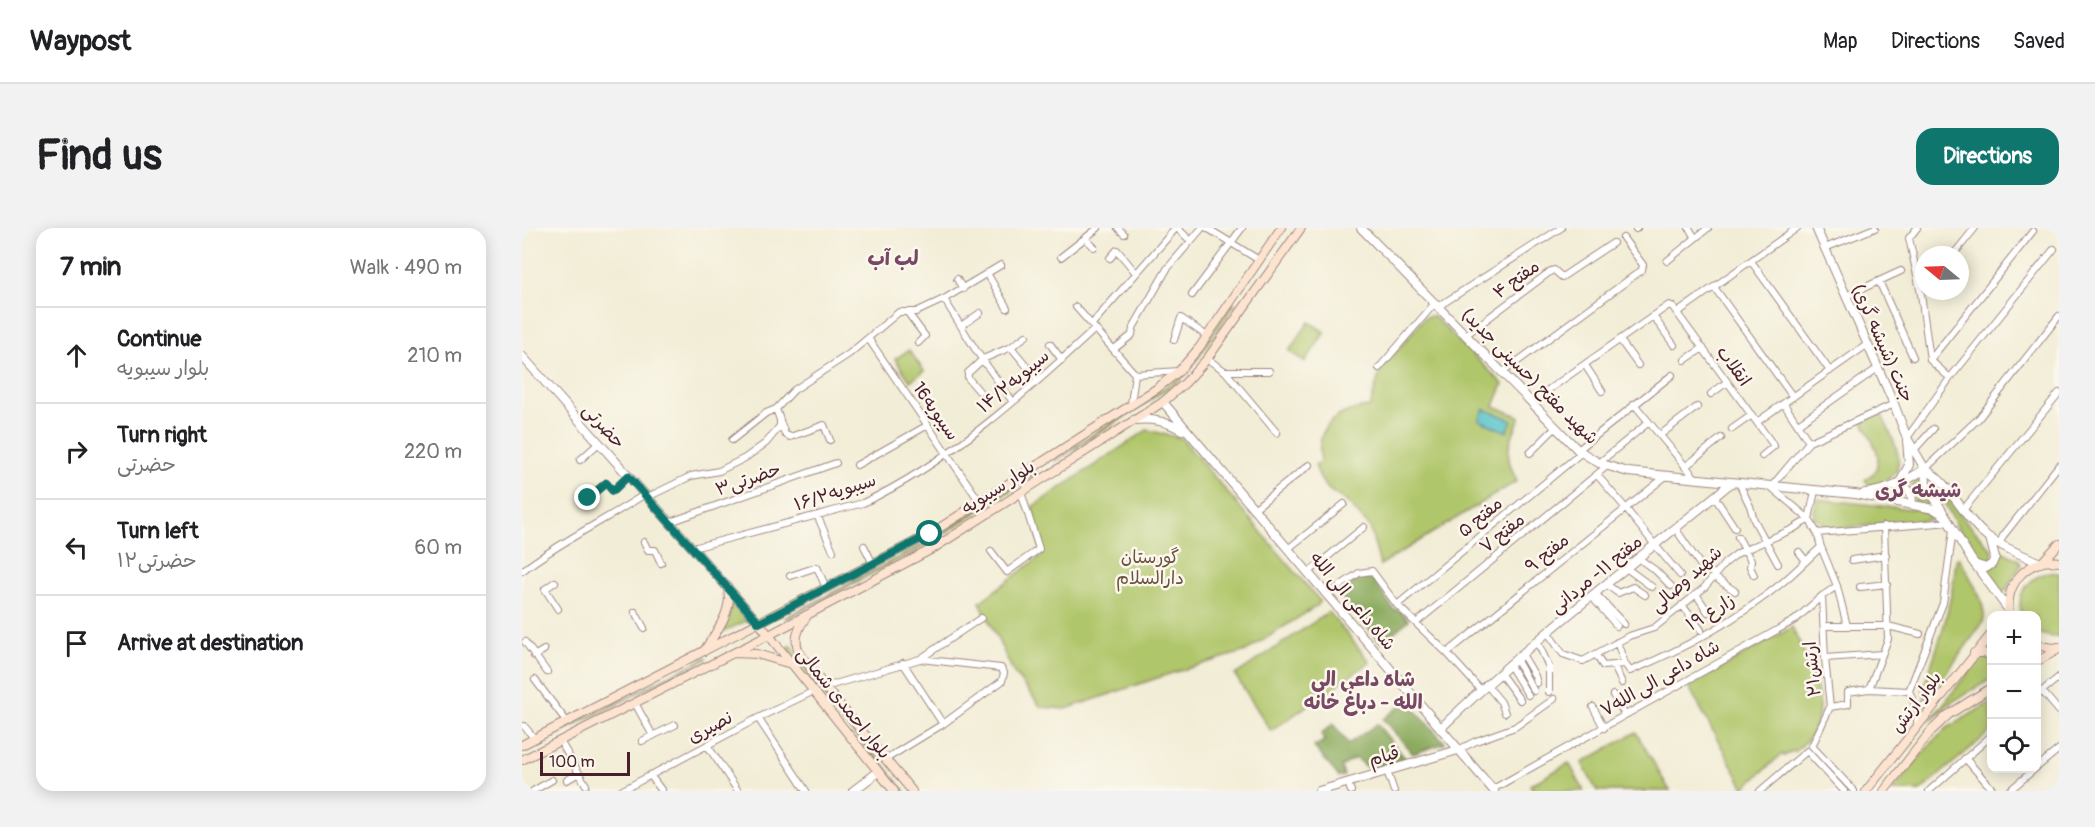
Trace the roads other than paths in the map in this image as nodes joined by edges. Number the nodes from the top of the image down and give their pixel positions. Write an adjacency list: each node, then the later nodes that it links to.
1 (1119, 228): 19 (street)
2 (1176, 228): 23 (street); 39 (street, سیبویه۱۴/۲)
3 (1202, 228): 23 (street)
4 (1207, 228): 25 (street)
5 (1242, 228): 25 (street)
6 (1281, 228): 32 (main road, بلوار سیبویه)
7 (1300, 228): 45 (main road, بلوار سیبویه)
8 (1361, 228): 51 (street, شهید مفتح (حسینی جدید))
9 (1561, 228): 51 (street)
10 (1689, 228): 22 (street)
11 (1708, 228): 22 (street)
12 (1797, 228): 34 (street)
13 (1816, 228): 28 (street, جنت (شیشه گری))
14 (1875, 228): 28 (street)
15 (1917, 228): 35 (street)
16 (1975, 228): 26 (street)
17 (1096, 229): 21 (street)
18 (2033, 231): 81 (street)
19 (1124, 234)
20 (1623, 237): 90 (street)
21 (1084, 238): 27 (street); 30 (street)
22 (1695, 238): 33 (street)
23 (1191, 241): 74 (street)
24 (1613, 243): 62 (street, مفتح ۴)
25 (1231, 244): 32 (street); 46 (street)
26 (1960, 246)
27 (1094, 247)
28 (1825, 248): 47 (street, جنت (شیشه گری))
29 (2054, 249): 93 (street)
30 (1061, 257)
31 (1110, 258): 39 (street)
32 (1259, 260): 42 (main road, بلوار سیبویه)
33 (1667, 261)
34 (1751, 261): 43 (street); 88 (street)
35 (1915, 262)
36 (1001, 265): 38 (street)
37 (1901, 272): 41 (street)
38 (987, 273): 44 (street); 53 (street)
39 (1136, 273): 61 (street, سیبویه۱۴/۲)
40 (957, 279): 44 (street)
41 (1879, 281): 47 (street); 76 (street)
42 (1243, 284): 45 (main road); 50 (main road, بلوار سیبویه)
43 (1714, 287): 56 (street); 100 (street)
44 (963, 289): 48 (street)
45 (1254, 292): 54 (main road, بلوار سیبویه)
46 (1192, 295)
47 (1846, 296): 70 (street, جنت (شیشه گری))
48 (944, 299): 57 (street); 60 (street)
49 (1924, 300): 81 (street)
50 (1232, 301): 54 (main road); 64 (main road, بلوار سیبویه)
51 (1437, 304): 62 (street, شهید مفتح (حسینی جدید)); 84 (street)
52 (1076, 307): 61 (street)
53 (1007, 309)
54 (1241, 311): 79 (main road, بلوار سیبویه)
55 (980, 313): 60 (street)
56 (1677, 313): 58 (street, انقلاب); 73 (street, انقلاب)
57 (908, 314): 65 (street); 68 (street)
58 (1653, 316): 67 (street); 71 (street)
59 (2059, 316): 142 (street)
60 (961, 326): 77 (street)
61 (1093, 327): 74 (street); 78 (street, سیبویه۱۴/۲)
62 (1467, 334): 90 (street, شهید مفتح (حسینی جدید))
63 (1026, 336): 72 (street)
64 (1206, 336): 66 (street); 86 (main road, بلوار سیبویه)
65 (868, 338): 109 (street); 116 (street, سیبویه16)
66 (1174, 340)
67 (1620, 340): 82 (street); 83 (street)
68 (918, 343)
69 (1050, 344): 78 (street)
70 (1868, 344): 85 (street, جنت (شیشه گری)); 88 (street)
71 (1674, 345)
72 (1011, 347): 77 (street); 94 (street)
73 (1703, 348): 80 (street); 95 (street, انقلاب)
74 (1114, 350): 91 (street)
75 (522, 356): 128 (street, حضرتی)
76 (1913, 357)
77 (983, 359): 96 (street); 101 (street)
78 (1062, 360): 94 (street, سیبویه۱۴/۲)
79 (1207, 360): 87 (street); 102 (main road, بلوار سیبویه)
80 (1685, 360)
81 (1930, 360): 93 (street)
82 (1585, 365): 97 (street); 103 (street)
83 (1638, 365)
84 (1379, 368)
85 (1878, 368): 107 (street, جنت (شیشه گری)); 115 (street)
86 (1179, 371): 91 (street); 104 (main road, بلوار سیبویه)
87 (1225, 371): 89 (street); 121 (street)
88 (1830, 371): 100 (street)
89 (1269, 372)
90 (1503, 372): 103 (street, شهید مفتح (حسینی جدید))
91 (1135, 374): 104 (street)
92 (1672, 375): 105 (street, مفتح ۵)
93 (1950, 378): 124 (street)
94 (1038, 380): 101 (street, سیبویه۱۴/۲)
95 (1727, 382): 99 (street); 110 (street, انقلاب)
96 (979, 391)
97 (1602, 391)
98 (2059, 393): 162 (street)
99 (1711, 394)
100 (1793, 397): 106 (street)
101 (1013, 402): 130 (street, سیبویه۱۴/۲)
102 (1163, 402): 111 (main road, بلوار سیبویه); 120 (street, شاه داعی الی الله)
103 (1532, 402): 117 (street, شهید مفتح (حسینی جدید))
104 (1131, 404): 135 (main road, بلوار سیبویه)
105 (1634, 404): 112 (street); 131 (street, مفتح ۵)
106 (1784, 404): 113 (street); 115 (street)
107 (1894, 404): 124 (street, جنت (شیشه گری)); 127 (street)
108 (1697, 406): 122 (street)
109 (776, 409): 114 (street); 125 (street)
110 (1752, 415): 113 (street, انقلاب); 118 (street)
111 (1132, 420): 120 (street); 143 (main road, بلوار سیبویه)
112 (1649, 422): 122 (street); 137 (street, مفتح ۷)
113 (1757, 422): 133 (street, انقلاب)
114 (781, 423): 126 (street); 154 (street)
115 (1798, 424): 127 (street)
116 (928, 425): 130 (street, سیبویه16); 138 (street)
117 (1556, 427): 131 (street, شهید مفتح (حسینی جدید)); 132 (street)
118 (1732, 429)
119 (1933, 429): 129 (street)
120 (1186, 432): 161 (street, شاه داعی الی الله)
121 (1277, 433)
122 (1660, 435): 141 (street)
123 (1721, 438): 141 (street)
124 (1906, 438): 129 (street, جنت (شیشه گری)); 149 (street)
125 (732, 440)
126 (830, 440)
127 (1809, 442): 150 (street)
128 (599, 443): 134 (street); 145 (street, حضرتی)
129 (1914, 450): 142 (street, جنت (شیشه گری))
130 (947, 452): 157 (street, سیبویه16); 163 (street, سیبویه۱۶/۲)
131 (1580, 452): 137 (street, شهید مفتح (حسینی جدید)); 219 (street, مفتح ۵)
132 (1530, 453)
133 (1762, 456)
134 (580, 460)
135 (1041, 462): 143 (main road); 157 (main road, بلوار سیبویه)
136 (837, 463): 165 (street, حضرتی۳)
137 (1603, 464): 144 (street, مفتح ۷); 146 (street, شهید مفتح (حسینی جدید))
138 (857, 465)
139 (1310, 465): 161 (street)
140 (2059, 465): 176 (street)
141 (1685, 466): 147 (street)
142 (1925, 469): 149 (street); 162 (street); 166 (street)
143 (1049, 473): 152 (main road, بلوار سیبویه)
144 (1597, 474): 160 (street); 229 (street, مفتح ۷)
145 (628, 476): 154 (street, حضرتی); 156 (street)
146 (1666, 476): 147 (street, شهید مفتح (حسینی جدید)); 160 (street, مفتح ۹)
147 (1696, 479): 148 (street, شهید مفتح (حسینی جدید))
148 (1735, 483): 150 (street, شهید مفتح (حسینی جدید)); 155 (street, مفتح ۱۱- مردانی); 174 (street)
149 (1897, 486): 153 (street); 159 (street)
150 (1771, 487): 151 (street, شهید مفتح (حسینی جدید)); 164 (street)
151 (1815, 491): 153 (street, شهید مفتح (حسینی جدید)); 164 (street)
152 (1021, 492): 185 (street); 226 (main road, بلوار سیبویه)
153 (1855, 494): 159 (street)
154 (646, 496): 165 (street, حضرتی); 198 (street)
155 (1714, 496): 169 (street, مفتح ۱۱- مردانی); 170 (street)
156 (588, 498)
157 (980, 502): 195 (main road, بلوار سیبویه)
158 (1344, 504): 181 (street)
159 (1911, 504): 166 (street)
160 (1624, 507): 178 (street); 249 (street, مفتح ۹)
161 (1255, 508): 181 (street, شاه داعی الی الله)
162 (1963, 510): 172 (street)
163 (817, 515): 180 (street, سیبویه۱۶/۲); 184 (street)
164 (1809, 519): 171 (street); 174 (street, شهید وصالی)
165 (670, 522): 180 (street, حضرتی)
166 (1950, 522): 167 (street); 190 (street); 274 (street)
167 (1884, 526): 171 (street); 187 (street)
168 (1364, 527): 199 (street)
169 (1676, 528): 178 (street, مفتح ۱۱- مردانی); 201 (street)
170 (1735, 528)
171 (1816, 533): 182 (street)
172 (1989, 536): 176 (street); 190 (street)
173 (1738, 537): 183 (street)
174 (1766, 540): 183 (street, شهید وصالی); 196 (street)
175 (644, 542): 194 (street)
176 (2000, 543): 192 (street)
177 (2059, 544): 192 (main road)
178 (1655, 545): 188 (street, مفتح ۱۱- مردانی); 200 (street)
179 (864, 546): 195 (street)
180 (693, 548): 207 (street, حضرتی)
181 (1289, 548): 199 (street, شاه داعی الی الله)
182 (1821, 548): 191 (street, ۱۹ زارع); 209 (street)
183 (1746, 550): 201 (street, شهید وصالی); 202 (street)
184 (833, 551)
185 (991, 551)
186 (1799, 552): 191 (street)
187 (1886, 555): 189 (street); 206 (street)
188 (1638, 558): 197 (street, مفتح ۱۱- مردانی); 208 (street)
189 (1852, 560)
190 (1971, 560): 222 (street)
191 (1806, 561): 261 (street, ۱۹ زارع)
192 (2041, 562): 193 (main road); 223 (main road)
193 (2059, 562)
194 (661, 563)
195 (873, 564): 212 (main road, بلوار سیبویه)
196 (1778, 564)
197 (1626, 568): 205 (street, مفتح ۱۱- مردانی); 210 (street)
198 (522, 571)
199 (1309, 572): 214 (street, شاه داعی الی الله)
200 (1680, 575)
201 (1715, 575): 213 (street); 215 (street, شهید وصالی)
202 (1754, 575)
203 (790, 576): 212 (street)
204 (555, 582): 221 (street)
205 (1606, 584): 216 (street, مفتح ۱۱- مردانی); 217 (street)
206 (1887, 584): 211 (street); 234 (street)
207 (727, 586): 228 (street, حضرتی); 247 (main road)
208 (1671, 586)
209 (1837, 586): 218 (street, شاه داعی الی الله۷); 233 (street)
210 (1652, 587)
211 (1860, 587)
212 (826, 588): 228 (main road, بلوار سیبویه)
213 (1735, 591)
214 (1328, 594): 219 (street); 295 (street, شاه داعی الی الله)
215 (1696, 594): 220 (street, شهید وصالی); 225 (street)
216 (1593, 595): 230 (street); 231 (street); 237 (street, مفتح ۱۱- مردانی)
217 (1644, 595)
218 (1822, 596): 232 (street, ارتش۲۱); 288 (street, شاه داعی الی الله۷)
219 (1397, 605): 229 (street)
220 (1682, 605): 236 (street); 243 (street, شهید وصالی)
221 (558, 609)
222 (2007, 611)
223 (2008, 611)
224 (635, 612): 235 (street)
225 (1708, 612)
226 (807, 615): 239 (main road, بلوار سیبویه); 269 (main road, بلوار احمدی شمالی)
227 (981, 618): 256 (street)
228 (759, 623): 239 (main road, بلوار احمدی شمالی); 247 (main road, بلوار سیبویه)
229 (1416, 623): 249 (street)
230 (1624, 624)
231 (1617, 626)
232 (1824, 626): 233 (street); 255 (street, ارتش۲۱)
233 (1847, 626): 234 (street)
234 (1888, 626): 238 (street); 251 (street)
235 (644, 628)
236 (1701, 630)
237 (1548, 633): 241 (street, مفتح ۱۱- مردانی); 253 (street, شهید وصالی)
238 (1920, 634)
239 (769, 635): 248 (main road, بلوار سیبویه); 260 (main road, بلوار احمدی شمالی)
240 (1987, 639): 250 (main road, بلوار ارتش)
241 (1537, 641): 257 (street, مفتح ۱۱- مردانی); 276 (street)
242 (525, 642): 254 (street)
243 (1617, 642): 253 (street, شهید وصالی); 261 (street)
244 (2041, 646): 245 (main road)
245 (2059, 648): 258 (main road)
246 (544, 650): 254 (street)
247 (703, 652): 290 (main road, بلوار سیبویه)
248 (733, 653): 260 (main road); 282 (main road, بلوار سیبویه)
249 (1447, 653): 270 (street)
250 (1974, 653): 252 (main road); 281 (main road, بلوار ارتش)
251 (1882, 654): 255 (street); 271 (street)
252 (1987, 654)
253 (1596, 655): 262 (street)
254 (534, 656): 263 (street)
255 (1825, 658): 285 (street, ارتش۲۱)
256 (920, 659): 259 (street); 291 (street)
257 (1516, 659): 264 (street, مفتح ۱۱- مردانی); 267 (street); 277 (street)
258 (2041, 659)
259 (903, 663): 269 (street); 291 (street)
260 (792, 664): 273 (main road, بلوار احمدی شمالی)
261 (1625, 664): 262 (street, ۱۹ زارع)
262 (1614, 666): 268 (street)
263 (547, 672)
264 (1500, 673): 270 (street, مفتح ۱۱- مردانی); 280 (street)
265 (2059, 676): 275 (street)
266 (535, 680): 290 (street)
267 (1537, 683)
268 (1622, 683)
269 (825, 687): 308 (main road, بلوار احمدی شمالی)
270 (1483, 687): 287 (street); 295 (street, مفتح ۱۱- مردانی)
271 (1869, 689): 274 (street); 285 (street)
272 (1987, 690): 336 (main road, بلوار ارتش)
273 (814, 691): 289 (street, نصیری); 312 (main road, بلوار احمدی شمالی)
274 (1909, 691): 283 (street)
275 (2042, 691): 286 (street)
276 (1549, 692)
277 (1531, 693)
278 (1612, 695): 288 (street)
279 (1554, 699): 306 (street)
280 (1520, 700)
281 (1937, 700): 283 (street); 296 (main road, بلوار ارتش)
282 (635, 703): 298 (street); 302 (main road, بلوار سیبویه)
283 (1916, 706): 296 (street)
284 (1593, 707): 294 (street)
285 (1830, 707): 334 (street, ارتش۲۱)
286 (2059, 711)
287 (1505, 713)
288 (1625, 714): 294 (street, شاه داعی الی الله۷)
289 (758, 718): 303 (street, نصیری); 326 (street)
290 (567, 722): 297 (main road, بلوار سیبویه)
291 (943, 724): 308 (street)
292 (675, 725): 298 (street)
293 (524, 726): 299 (street)
294 (1604, 728): 320 (street, شاه داعی الی الله۷)
295 (1440, 729): 306 (street, شاه داعی الی الله)
296 (1916, 729): 335 (main road, بلوار ارتش)
297 (545, 734): 299 (main road, بلوار سیبویه); 302 (main road)
298 (653, 736): 301 (street)
299 (535, 739): 304 (main road, بلوار سیبویه)
300 (1987, 739): 307 (street)
301 (642, 741)
302 (555, 743): 309 (main road, بلوار سیبویه); 313 (street)
303 (708, 745): 315 (street, نصیری); 325 (street)
304 (522, 746)
305 (2059, 749): 310 (street)
306 (1458, 750): 311 (street, قیام); 320 (street, شاه داعی الی الله)
307 (1965, 758): 337 (street); 338 (street)
308 (886, 759): 329 (main road, بلوار احمدی شمالی)
309 (522, 760)
310 (2041, 764)
311 (1387, 771): 318 (street, قیام); 332 (street)
312 (878, 772): 327 (street); 328 (main road, بلوار احمدی شمالی)
313 (579, 773): 317 (street); 319 (street)
314 (2030, 773): 339 (street)
315 (650, 775): 323 (street, نصیری); 324 (street)
316 (552, 780): 322 (street)
317 (567, 780)
318 (1348, 783): 330 (street, قیام); 331 (street)
319 (586, 785)
320 (1494, 790)
321 (1841, 790): 333 (street)
322 (533, 791)
323 (621, 791)
324 (662, 791)
325 (738, 791)
326 (806, 791)
327 (853, 791)
328 (894, 791)
329 (912, 791)
330 (1319, 791)
331 (1351, 791)
332 (1394, 791)
333 (1760, 791)
334 (1854, 791)
335 (1866, 791)
336 (1884, 791)
337 (1929, 791)
338 (1994, 791)
339 (2009, 791)

